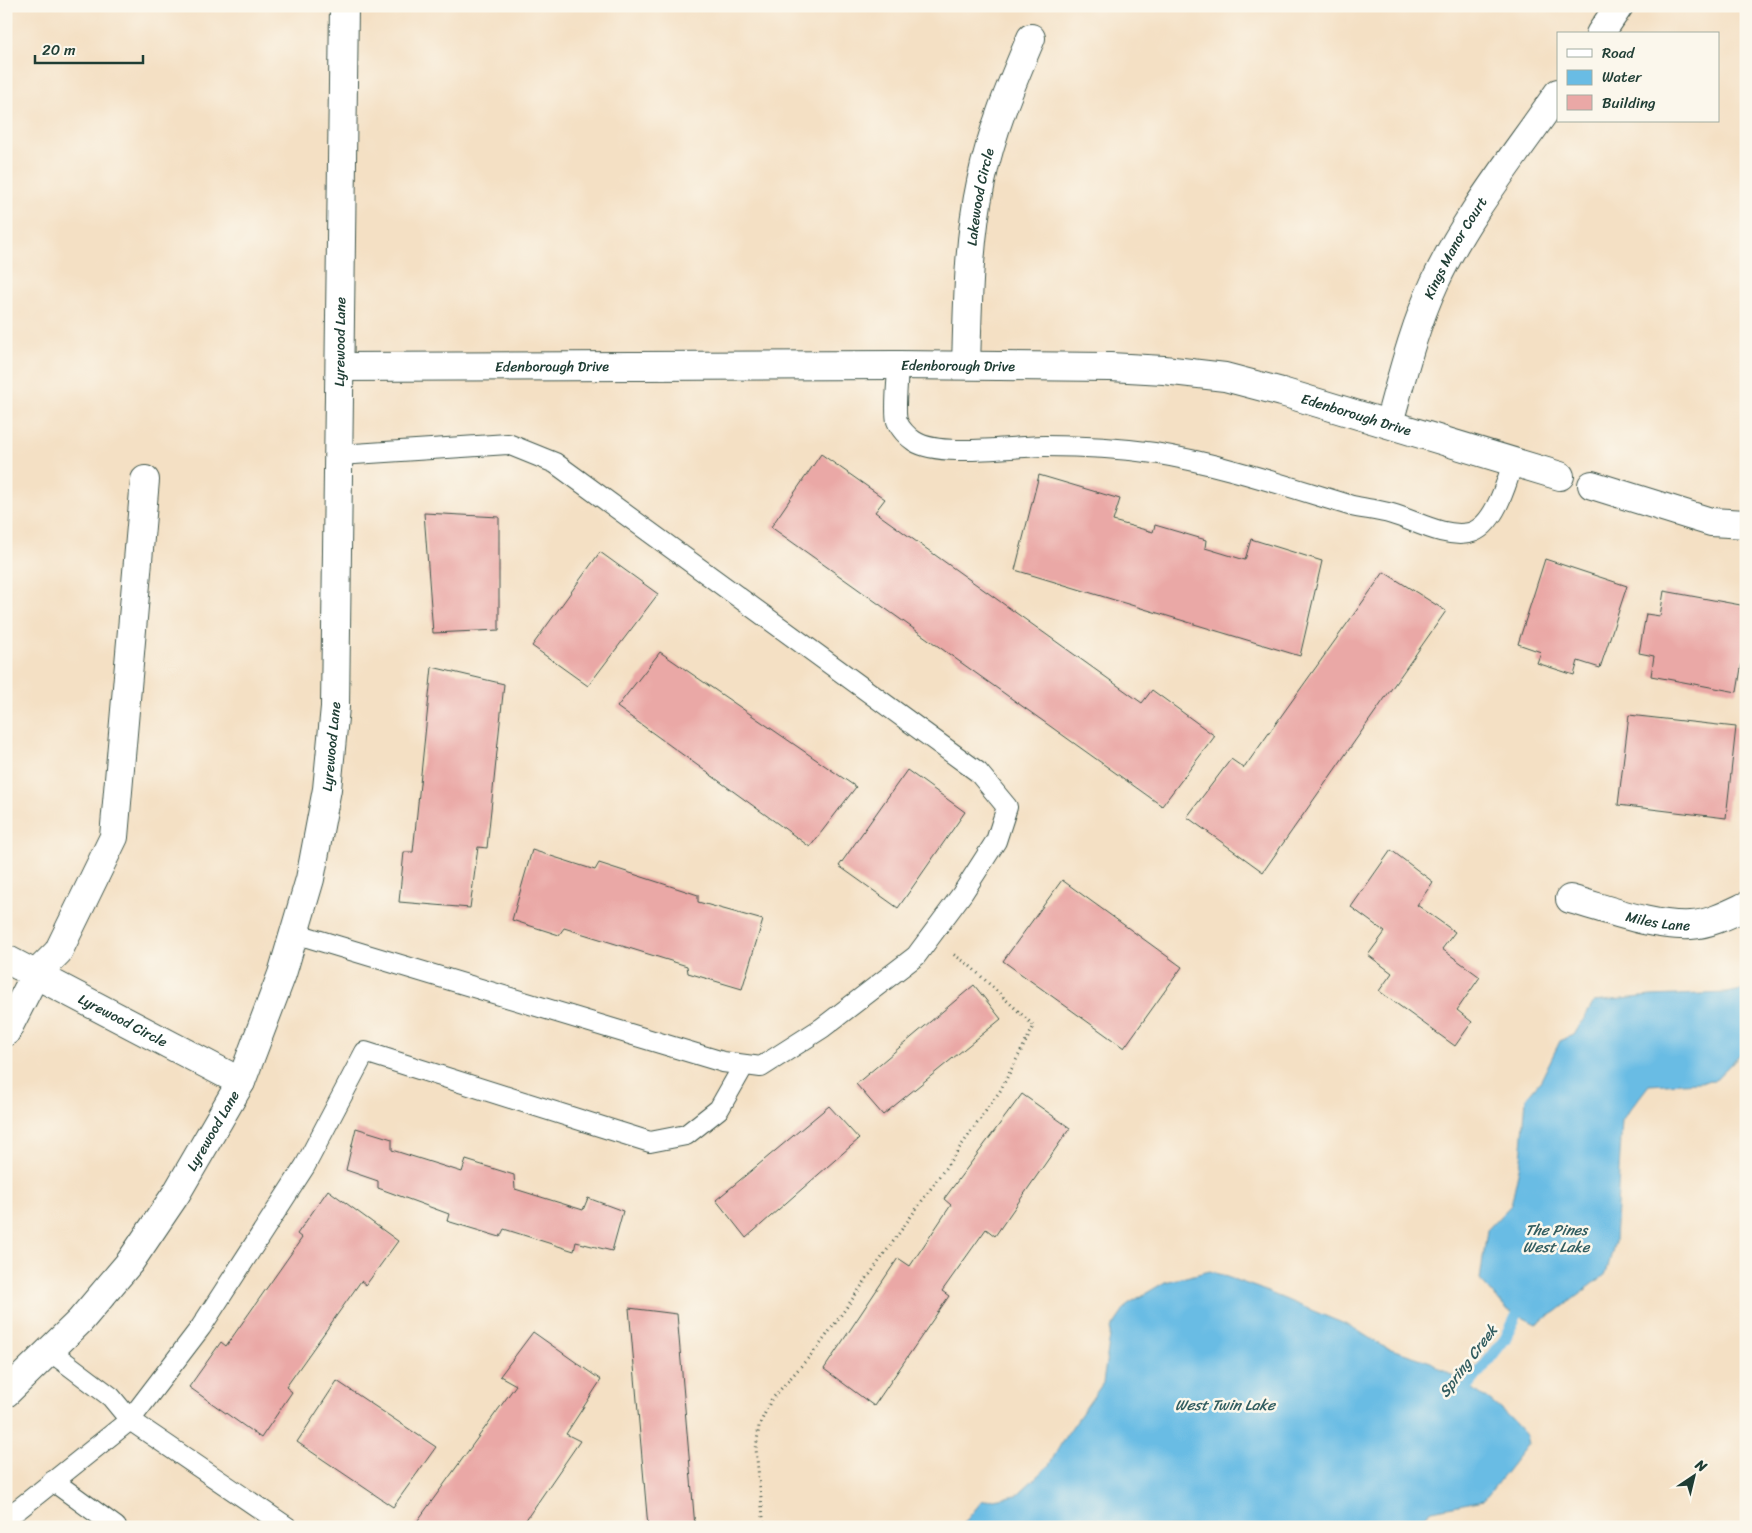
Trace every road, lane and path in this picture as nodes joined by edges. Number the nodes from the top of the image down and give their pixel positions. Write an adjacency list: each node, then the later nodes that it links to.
1 (344, 6): 8 (street, Lyrewood Lane)
2 (1619, 6): 3 (street)
3 (1601, 32)
4 (1031, 38): 7 (street, Lakewood Circle)
5 (1557, 94): 9 (street, Kings Manor Court)
6 (898, 365): 7 (street, Edenborough Drive); 8 (street, Edenborough Drive); 11 (lane)
7 (966, 365): 9 (street, Edenborough Drive)
8 (340, 367): 10 (street, Lyrewood Lane)
9 (1389, 423): 11 (street, Edenborough Drive)
10 (339, 454): 18 (street, Lyrewood Lane); 19 (lane)
11 (1513, 462): 12 (street, Edenborough Drive)
12 (1560, 476)
13 (145, 480): 21 (street)
14 (1592, 486): 15 (street)
15 (1746, 524)
16 (1570, 899): 17 (street, Miles Lane)
17 (1746, 906)
18 (294, 933): 23 (lane); 24 (street, Lyrewood Lane)
19 (929, 937): 23 (lane); 32 (path)
20 (6, 959): 21 (street, Lyrewood Circle)
21 (35, 975): 22 (street); 24 (street, Lyrewood Circle)
22 (6, 1032)
23 (744, 1065): 27 (lane)
24 (241, 1082): 25 (street, Lyrewood Lane)
25 (50, 1351): 26 (street, Lyrewood Lane); 27 (lane)
26 (6, 1393)
27 (130, 1420): 28 (lane); 31 (lane)
28 (53, 1481): 29 (lane); 30 (lane)
29 (6, 1517)
30 (116, 1527)
31 (287, 1527)
32 (764, 1527)

